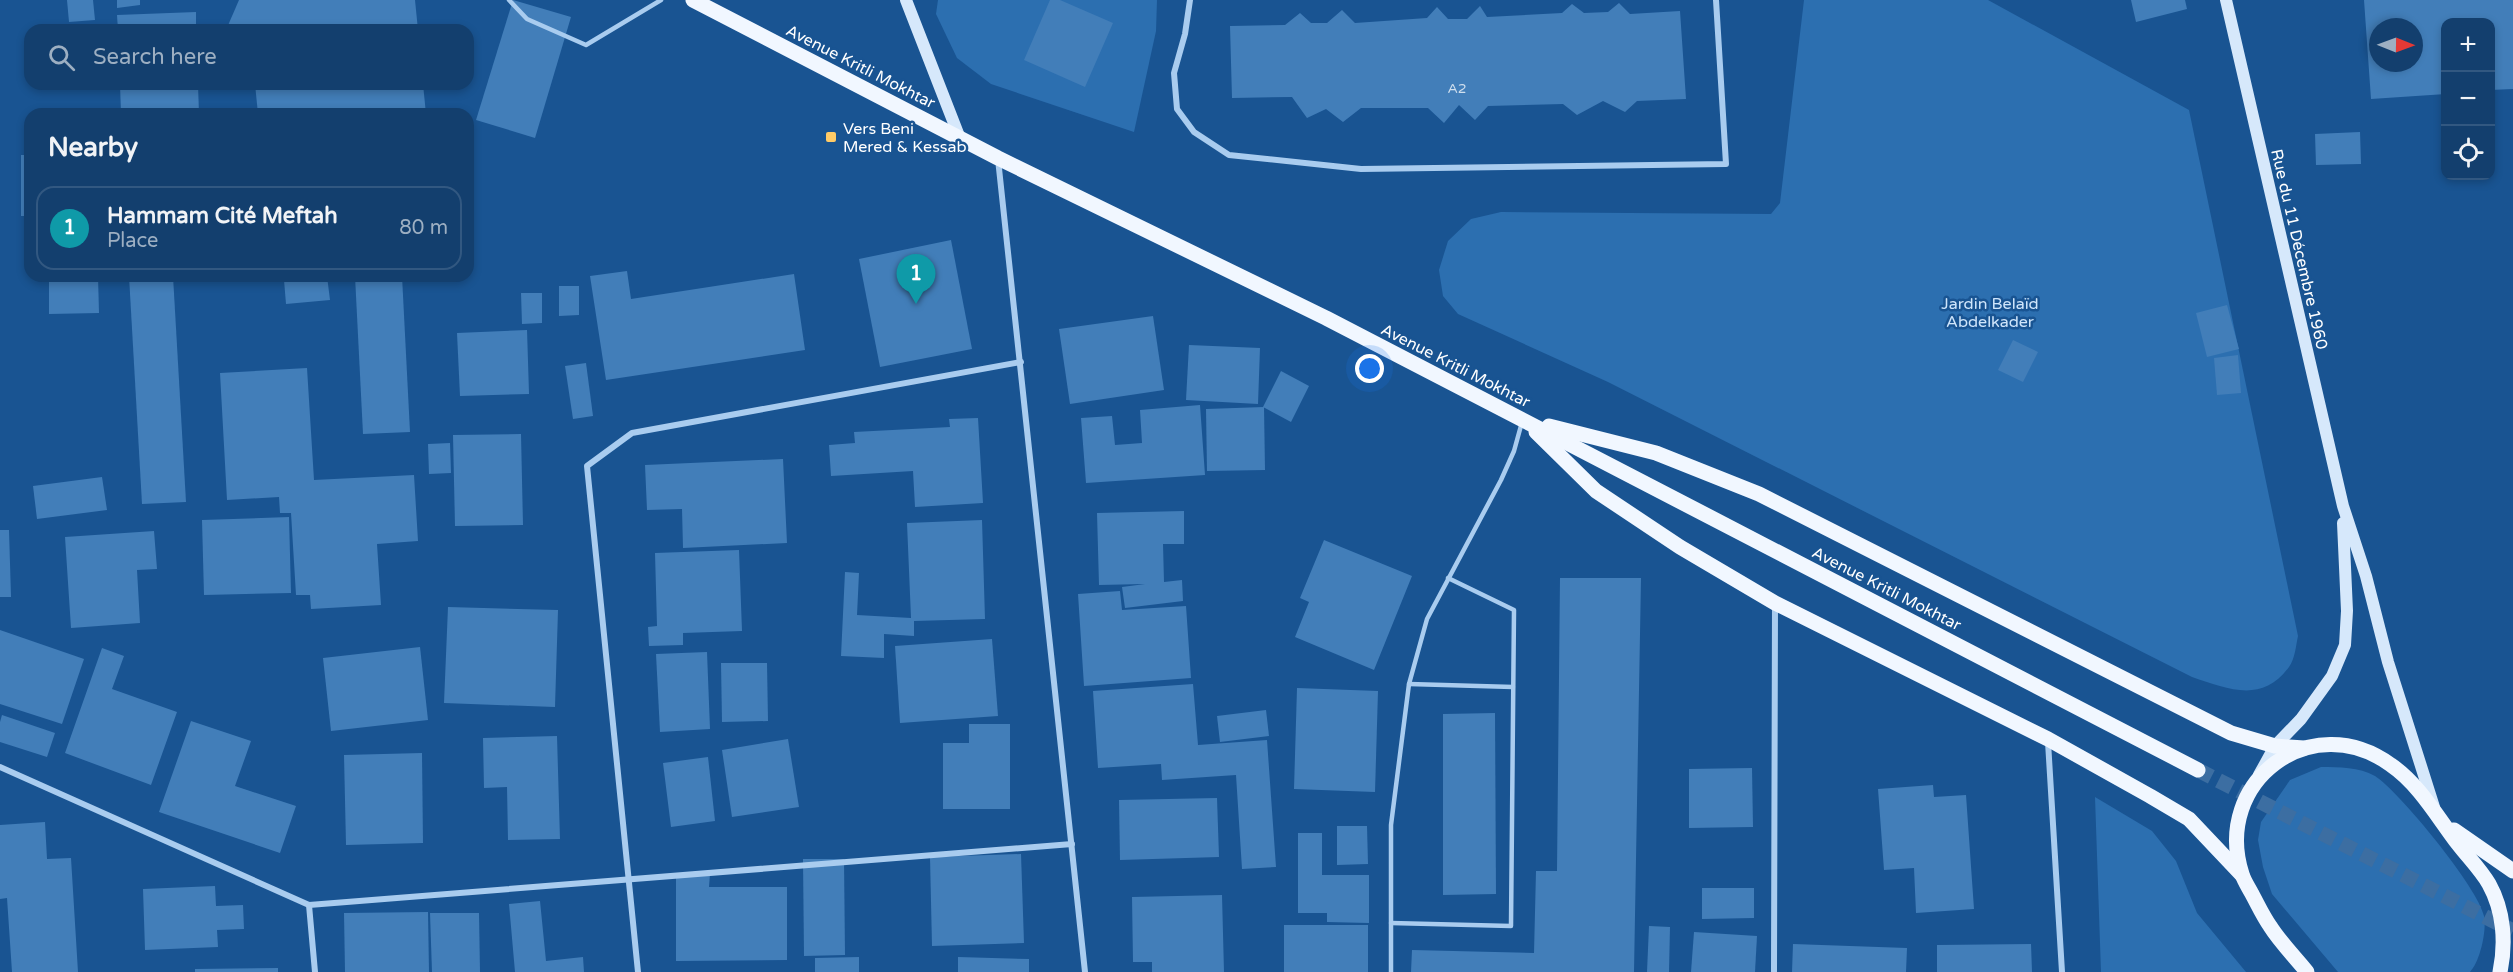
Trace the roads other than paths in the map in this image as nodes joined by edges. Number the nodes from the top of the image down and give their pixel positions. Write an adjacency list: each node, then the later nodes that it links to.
1 (509, 0): 2 (lane)
2 (661, 0)
3 (693, 0): 8 (main road, Avenue Kritli Mokhtar)
4 (906, 0): 8 (main road)
5 (1190, 0): 6 (street)
6 (1716, 0)
7 (2226, 0): 12 (main road, Rue du 11 Décembre 1960)
8 (959, 136): 9 (main road, Avenue Kritli Mokhtar)
9 (998, 158): 10 (street); 11 (main road, Avenue Kritli Mokhtar)
10 (1021, 362): 24 (street); 27 (street)
11 (1523, 420): 13 (lane); 14 (main road); 18 (main road); 21 (main road, Avenue Kritli Mokhtar)
12 (2343, 506): 18 (main road, Rue du 11 Décembre 1960); 23 (main road, Rue du 11 Décembre 1960)
13 (1448, 578): 15 (lane); 16 (lane)
14 (1775, 603): 17 (main road); 34 (street)
15 (1409, 684): 16 (lane); 29 (lane)
16 (1513, 687): 29 (lane)
17 (2048, 739): 26 (main road); 35 (street)
18 (2275, 746): 19 (main road); 22 (main road, Rue du 11 Décembre 1960)
19 (2304, 748): 22 (main road); 23 (main road)
20 (0, 767): 28 (street)
21 (2198, 770)
22 (2254, 783): 26 (main road)
23 (2437, 816): 25 (main road); 37 (main road)
24 (1072, 844): 27 (street); 32 (street)
25 (2513, 871)
26 (2242, 875): 36 (main road)
27 (629, 880): 28 (street); 31 (street)
28 (309, 905): 30 (street)
29 (1391, 923): 33 (lane)
30 (315, 972)
31 (638, 972)
32 (1085, 972)
33 (1391, 972)
34 (1774, 972)
35 (2062, 972)
36 (2307, 972)
37 (2500, 972)

